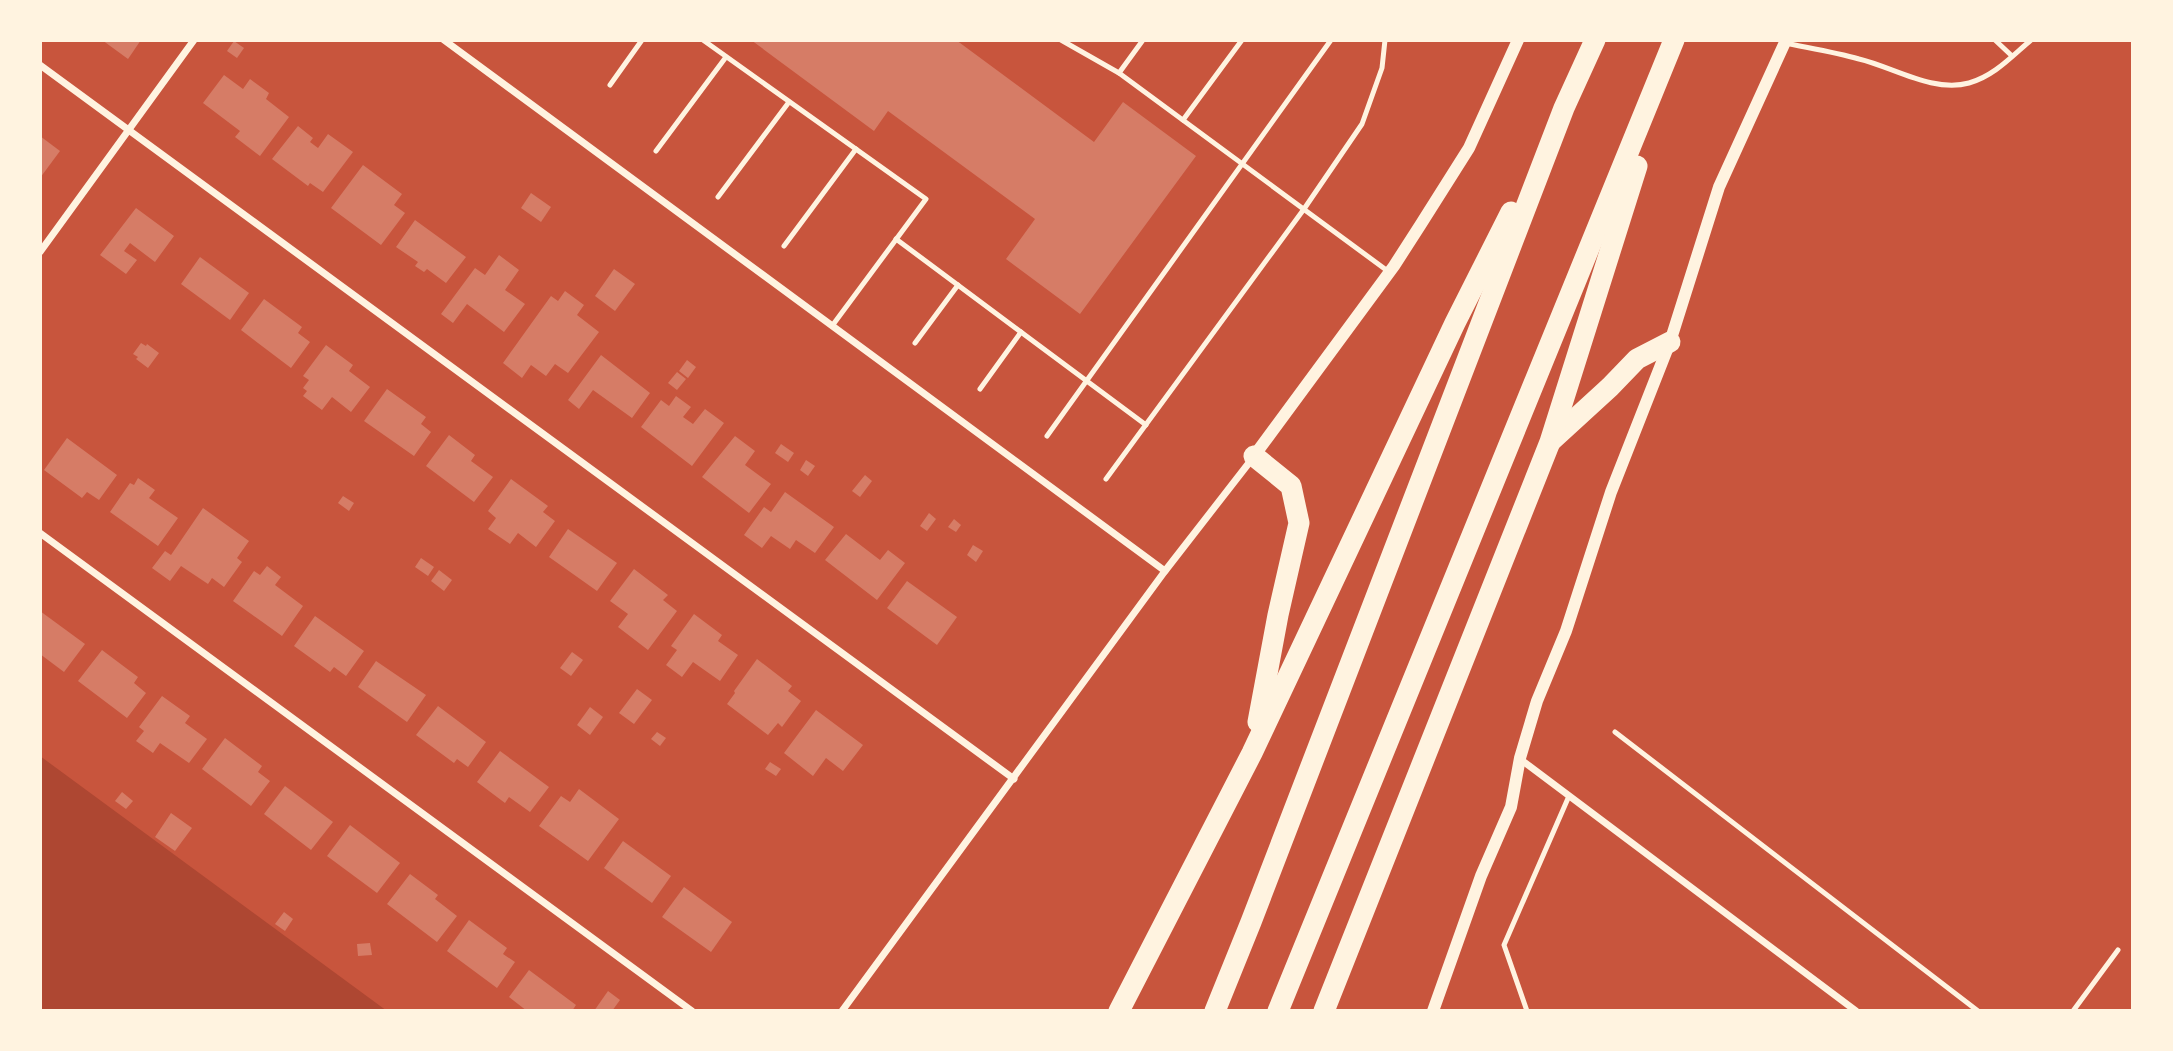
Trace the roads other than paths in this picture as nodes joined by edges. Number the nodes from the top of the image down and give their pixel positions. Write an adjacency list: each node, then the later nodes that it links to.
1 (194, 40): 24 (street)
2 (444, 40): 35 (street)
3 (642, 40): 20 (lane)
4 (703, 40): 17 (lane)
5 (1061, 40): 19 (lane)
6 (1143, 40): 19 (lane)
7 (1242, 40): 23 (lane)
8 (1331, 40): 27 (lane)
9 (1385, 40): 29 (lane)
10 (1518, 40): 33 (street)
11 (1595, 40): 22 (highway)
12 (1675, 40): 43 (highway); 58 (highway)
13 (1995, 40): 16 (lane)
14 (2031, 40): 16 (lane)
15 (1785, 42): 16 (lane); 37 (street)
16 (2012, 56)
17 (726, 57): 21 (lane); 26 (lane)
18 (40, 65): 24 (street)
19 (1119, 74): 23 (lane)
20 (610, 85)
21 (789, 102): 25 (lane); 28 (lane)
22 (1564, 108): 49 (highway); 57 (highway)
23 (1184, 120): 27 (lane)
24 (130, 131): 32 (street); 51 (street)
25 (856, 149): 30 (lane); 31 (lane)
26 (656, 151)
27 (1243, 164): 29 (lane); 39 (lane)
28 (718, 198)
29 (1304, 209): 33 (lane); 41 (lane)
30 (896, 239): 34 (lane); 35 (lane)
31 (784, 246)
32 (40, 252)
33 (1389, 272): 44 (street)
34 (958, 285): 36 (lane); 38 (lane)
35 (832, 326): 47 (street)
36 (1021, 332): 39 (lane); 40 (lane)
37 (1670, 342): 43 (highway); 50 (street)
38 (915, 343)
39 (1087, 381): 41 (lane); 42 (lane)
40 (980, 389)
41 (1146, 425): 45 (lane)
42 (1047, 436)
43 (1550, 442): 59 (highway)
44 (1254, 456): 47 (street); 49 (highway)
45 (1106, 479)
46 (40, 533): 54 (street)
47 (1165, 571): 51 (street)
48 (1615, 732): 63 (lane)
49 (1252, 753): 56 (highway)
50 (1520, 758): 52 (street); 60 (street)
51 (1014, 779): 55 (street)
52 (1569, 796): 61 (lane); 62 (street)
53 (2119, 950): 64 (lane)
54 (692, 1011)
55 (842, 1011)
56 (1119, 1011)
57 (1215, 1011)
58 (1278, 1011)
59 (1324, 1011)
60 (1433, 1011)
61 (1527, 1011)
62 (1856, 1011)
63 (1978, 1011)
64 (2073, 1011)

